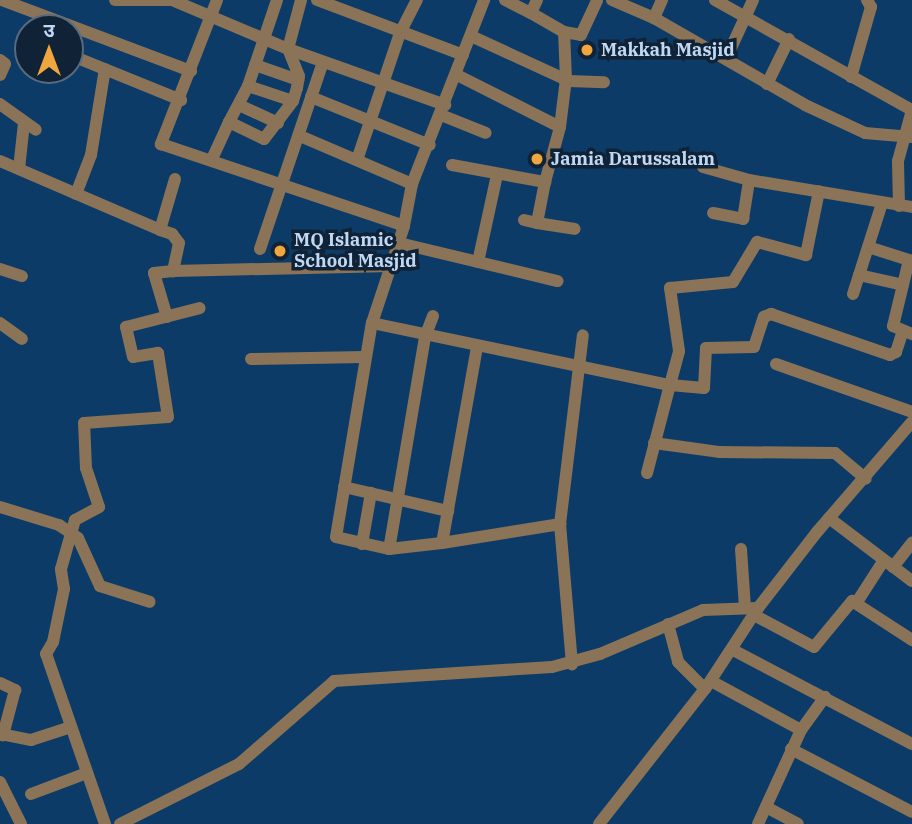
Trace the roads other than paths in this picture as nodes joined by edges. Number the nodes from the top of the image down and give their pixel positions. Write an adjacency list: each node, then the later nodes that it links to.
1 (2, 0): 35 (street)
2 (115, 0): 3 (street)
3 (172, 0): 19 (street)
4 (217, 0): 19 (street)
5 (277, 0): 25 (street)
6 (301, 0): 27 (street)
7 (317, 0): 23 (street)
8 (417, 0): 23 (street)
9 (505, 0): 18 (street)
10 (537, 0): 18 (street)
11 (597, 0): 22 (street)
12 (612, 0): 21 (street)
13 (662, 0): 21 (street)
14 (715, 0): 20 (street)
15 (753, 0): 20 (street)
16 (867, 0): 38 (street)
17 (480, 1): 24 (street)
18 (531, 13): 22 (street)
19 (211, 16): 25 (street); 35 (street)
20 (745, 16): 26 (street); 29 (street)
21 (654, 18): 29 (street)
22 (564, 32): 39 (street)
23 (400, 33): 28 (street); 41 (street)
24 (471, 36): 28 (street); 39 (street)
25 (265, 38): 27 (street); 33 (street)
26 (789, 39): 38 (street); 43 (street)
27 (288, 50): 32 (street); 40 (street)
28 (463, 55): 37 (street)
29 (726, 59): 43 (street)
30 (0, 60): 36 (street)
31 (84, 61): 34 (street)
32 (323, 62): 41 (street); 45 (street)
33 (255, 65): 40 (street); 44 (street)
34 (105, 69): 46 (street); 75 (street)
35 (191, 71): 46 (street)
36 (0, 75)
37 (457, 75): 50 (street); 56 (street)
38 (850, 77): 51 (street)
39 (566, 79): 42 (street); 56 (street)
40 (298, 80): 47 (street)
41 (385, 82): 50 (street); 52 (street)
42 (604, 82)
43 (768, 84): 60 (street)
44 (248, 86): 47 (street); 49 (street)
45 (311, 97): 52 (street); 59 (street)
46 (181, 100): 62 (street)
47 (293, 101): 55 (street)
48 (0, 104): 54 (street)
49 (239, 105): 53 (street); 55 (street)
50 (443, 110): 58 (street); 61 (street)
51 (912, 110): 60 (street)
52 (371, 120): 61 (street); 63 (street)
53 (229, 122): 55 (street); 62 (street)
54 (24, 123): 57 (street); 67 (street)
55 (278, 123)
56 (560, 127): 72 (street)
57 (36, 130)
58 (486, 133)
59 (300, 136): 63 (street); 71 (street)
60 (908, 136): 77 (street)
61 (430, 145): 73 (street)
62 (212, 159): 71 (street)
63 (357, 160): 73 (street)
64 (0, 161): 67 (street)
65 (452, 165): 68 (street)
66 (703, 167): 70 (street)
67 (19, 169): 75 (street)
68 (497, 175): 72 (street); 85 (street)
69 (175, 179): 81 (street)
70 (749, 180): 74 (street); 78 (street)
71 (283, 181): 79 (street); 84 (street)
72 (545, 182): 80 (street)
73 (412, 184): 79 (street)
74 (819, 191): 76 (street); 108 (street)
75 (76, 194): 81 (street)
76 (882, 203): 77 (street); 83 (street)
77 (905, 206)
78 (713, 214)
79 (404, 226): 82 (street)
80 (575, 229)
81 (160, 230): 88 (street)
82 (399, 243): 85 (street); 86 (street)
83 (868, 247): 89 (street); 92 (street)
84 (260, 249)
85 (478, 261): 91 (street)
86 (391, 266): 88 (street); 98 (street)
87 (0, 269): 90 (street)
88 (173, 271): 96 (street)
89 (859, 275): 92 (street); 93 (street)
90 (22, 276)
91 (557, 281)
92 (903, 285): 99 (street)
93 (853, 294)
94 (200, 308): 96 (street)
95 (433, 316): 101 (street)
96 (167, 317): 121 (street)
97 (0, 323): 102 (street)
98 (372, 323): 101 (street); 104 (street)
99 (908, 333): 108 (street)
100 (583, 335): 107 (street)
101 (425, 337): 103 (street); 116 (street)
102 (22, 339)
103 (477, 347): 107 (street); 118 (street)
104 (364, 357): 105 (street); 114 (street)
105 (251, 359)
106 (776, 364): 109 (street)
107 (575, 366): 108 (street); 120 (street)
108 (670, 386): 111 (street)
109 (912, 412)
110 (912, 422): 113 (street)
111 (654, 443): 112 (street); 113 (street)
112 (648, 473)
113 (866, 479): 119 (street)
114 (344, 487): 115 (street); 124 (street)
115 (371, 493): 116 (street); 124 (street)
116 (398, 499): 118 (street); 125 (street)
117 (0, 507): 121 (street)
118 (448, 511): 122 (street)
119 (829, 518): 127 (street); 131 (street)
120 (560, 524): 122 (street); 135 (street)
121 (72, 534): 129 (street); 139 (street)
122 (442, 543): 125 (street)
123 (912, 543): 127 (street)
124 (362, 544): 125 (street)
125 (389, 549)
126 (741, 549): 131 (street)
127 (889, 564): 128 (street); 130 (street)
128 (912, 581)
129 (150, 602)
130 (857, 602): 131 (street); 133 (street)
131 (752, 610): 132 (street); 134 (street)
132 (668, 624): 135 (street); 137 (street)
133 (912, 640)
134 (733, 650): 137 (street); 138 (street)
135 (572, 664): 151 (street)
136 (0, 683): 141 (street)
137 (708, 685): 140 (street); 152 (street)
138 (825, 697): 140 (street); 142 (street)
139 (71, 727): 141 (street); 144 (street)
140 (801, 730): 143 (street)
141 (1, 735)
142 (912, 744)
143 (791, 748): 147 (street); 148 (street)
144 (88, 773): 146 (street); 150 (street)
145 (0, 782): 149 (street)
146 (31, 794)
147 (765, 807): 153 (street); 154 (street)
148 (912, 812)
149 (21, 824)
150 (105, 824)
151 (120, 824)
152 (599, 824)
153 (758, 824)
154 (798, 824)

